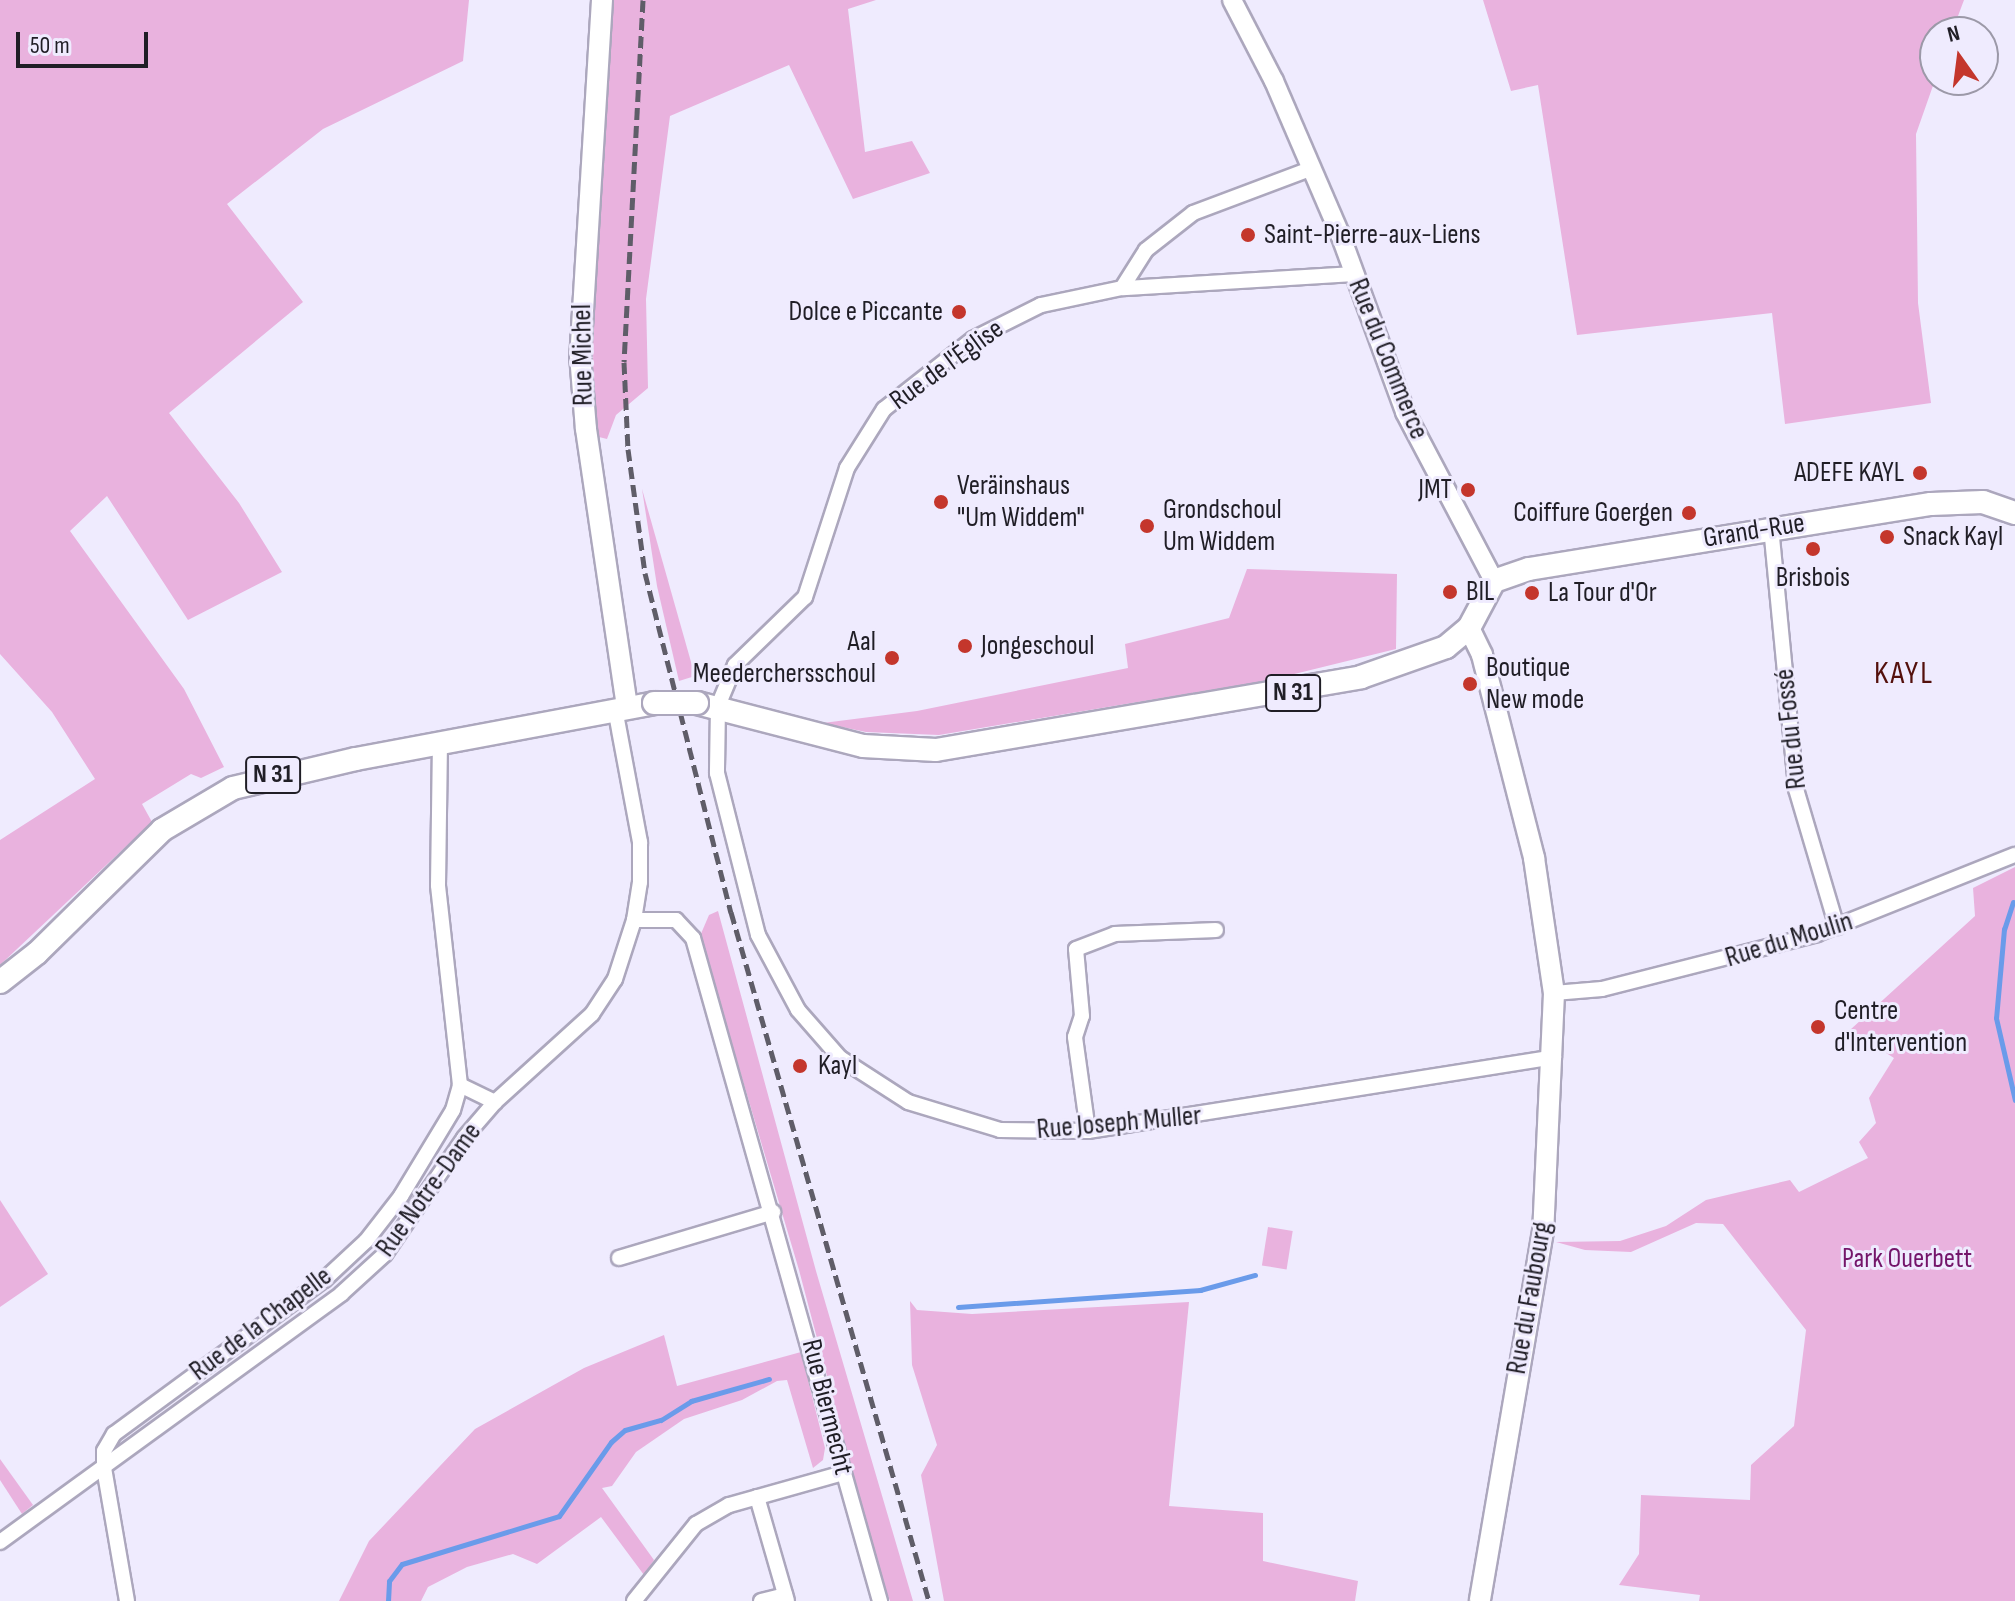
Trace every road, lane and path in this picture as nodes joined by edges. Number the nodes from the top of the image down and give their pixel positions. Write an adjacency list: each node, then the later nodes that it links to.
1 (602, 0): 11 (main road, Rue Michel)
2 (1232, 0): 3 (street, Rue du Commerce)
3 (1310, 169): 4 (street, Rue du Commerce); 5 (street)
4 (1354, 274): 5 (street, Rue de l'Église); 8 (street, Rue du Commerce)
5 (1122, 288): 10 (street, Rue de l'Église)
6 (2015, 513): 7 (main road, Grand-Rue)
7 (1771, 527): 8 (main road, Grand-Rue); 15 (street, Rue du Fossé)
8 (1494, 581): 9 (main road, N 31)
9 (1469, 628): 10 (main road, N 31); 18 (main road)
10 (707, 704): 11 (main road, N 31, bridge); 22 (street, Rue Joseph Muller)
11 (621, 708): 12 (main road, N 31); 14 (street, Rue Notre-Dame)
12 (440, 743): 17 (main road, N 31); 20 (street, Rue de la Chapelle)
13 (2015, 855): 15 (street, Rue du Moulin)
14 (634, 920): 21 (street, Rue Notre-Dame); 23 (street, Rue Biermecht)
15 (1837, 927): 18 (street, Rue du Moulin)
16 (1216, 930): 22 (street)
17 (0, 982)
18 (1554, 993): 19 (main road, Rue du Faubourg)
19 (1554, 1057): 22 (street, Rue Joseph Muller); 36 (main road, Rue du Faubourg)
20 (460, 1085): 21 (street); 25 (street, Rue de la Chapelle)
21 (495, 1102): 25 (street, Rue Notre-Dame)
22 (1088, 1131)
23 (773, 1212): 24 (street); 26 (street, Rue Biermecht)
24 (619, 1258)
25 (104, 1468): 28 (street, Rue Notre-Dame); 31 (street)
26 (843, 1473): 27 (street); 35 (street, Rue Biermecht)
27 (757, 1497): 29 (street); 30 (street)
28 (0, 1542)
29 (649, 1588): 32 (street); 33 (street)
30 (786, 1598): 34 (street)
31 (127, 1601)
32 (634, 1601)
33 (659, 1601)
34 (761, 1601)
35 (880, 1601)
36 (1480, 1601)

